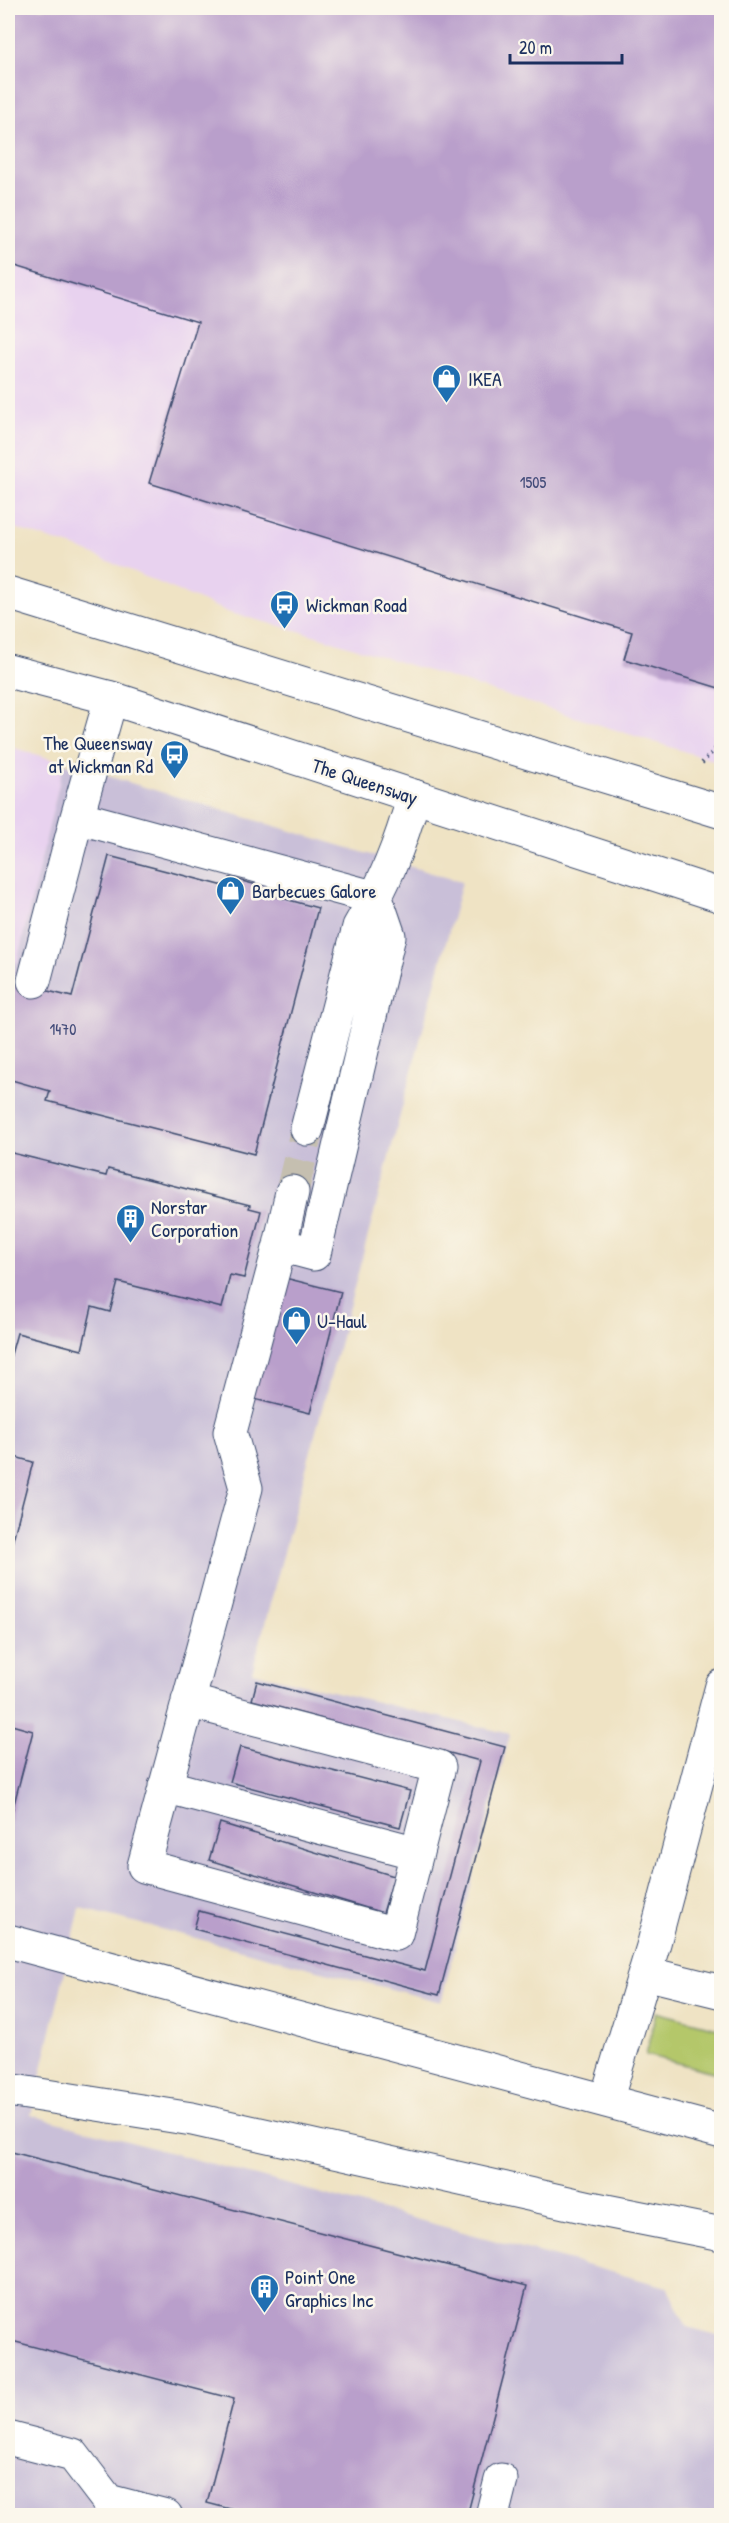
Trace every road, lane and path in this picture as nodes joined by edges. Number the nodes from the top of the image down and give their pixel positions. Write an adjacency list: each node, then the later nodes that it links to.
1 (8, 593): 7 (main road)
2 (10, 674): 3 (main road, The Queensway)
3 (111, 698): 6 (main road, The Queensway); 8 (main road)
4 (722, 742): 5 (path)
5 (702, 763)
6 (414, 796): 9 (main road, The Queensway); 10 (main road)
7 (722, 812)
8 (77, 817): 10 (main road); 11 (main road)
9 (722, 896)
10 (376, 898): 12 (main road); 14 (main road)
11 (34, 981)
12 (307, 1130)
13 (292, 1192): 14 (main road)
14 (280, 1245): 16 (main road)
15 (722, 1686): 20 (main road)
16 (188, 1701): 17 (main road); 18 (main road)
17 (165, 1786): 18 (main road); 18 (main road)
18 (417, 1853)
19 (8, 1941): 23 (main road)
20 (645, 1973): 21 (main road); 23 (main road)
21 (722, 1992)
22 (8, 2090): 25 (main road)
23 (606, 2101): 24 (main road)
24 (722, 2132)
25 (722, 2234)
26 (8, 2438): 28 (main road)
27 (501, 2480): 29 (main road)
28 (166, 2516)
29 (492, 2516)

